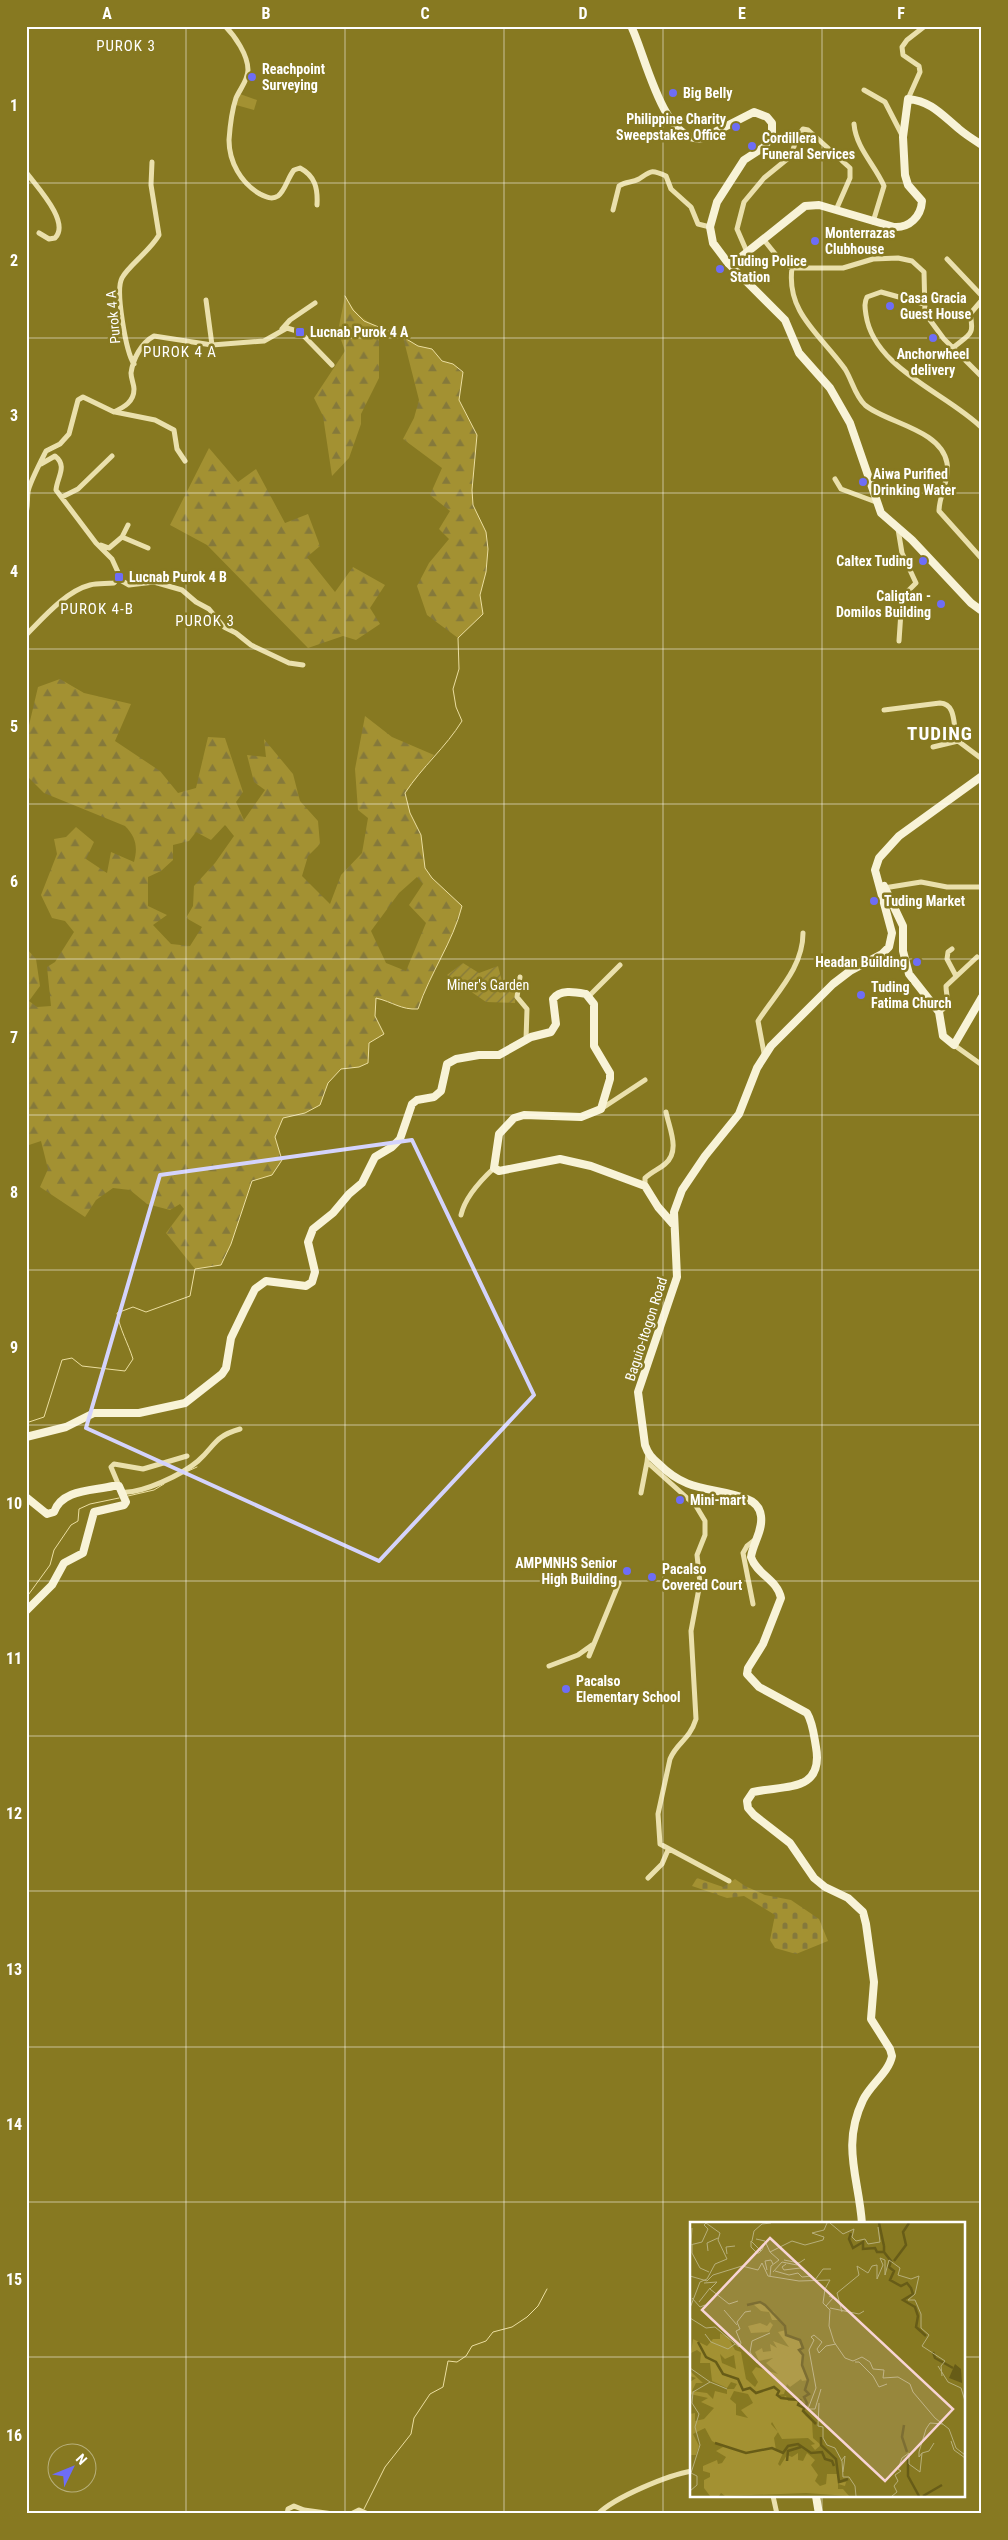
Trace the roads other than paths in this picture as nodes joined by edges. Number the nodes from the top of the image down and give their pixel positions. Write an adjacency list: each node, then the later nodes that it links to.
1 (225, 26): 13 (street)
2 (631, 26): 17 (main road)
3 (858, 26): 4 (street)
4 (874, 26)
5 (925, 26): 7 (street)
6 (864, 90): 9 (street)
7 (908, 99): 9 (main road); 10 (main road)
8 (854, 124): 16 (street)
9 (903, 137): 16 (main road)
10 (982, 145)
11 (152, 162): 32 (street, Purok 4 A)
12 (26, 172): 18 (street)
13 (317, 205)
14 (613, 210): 17 (street)
15 (836, 210): 16 (main road); 19 (main road); 20 (street)
16 (873, 223)
17 (710, 227): 22 (main road)
18 (39, 233)
19 (764, 240): 20 (main road); 23 (street)
20 (747, 252): 22 (main road)
21 (947, 259): 24 (street)
22 (732, 265): 42 (main road)
23 (792, 268): 28 (street); 49 (street)
24 (982, 296)
25 (206, 300): 30 (street)
26 (982, 300): 31 (street)
27 (315, 303): 29 (street)
28 (924, 304): 31 (street); 36 (street)
29 (280, 331): 30 (street); 33 (street)
30 (212, 345): 32 (street)
31 (953, 348): 34 (street)
32 (134, 364): 35 (street)
33 (332, 365)
34 (982, 377)
35 (114, 412): 38 (street); 39 (street)
36 (982, 428)
37 (112, 456): 41 (street)
38 (185, 461)
39 (40, 464): 41 (street); 43 (street)
40 (835, 479): 42 (street)
41 (62, 497): 47 (street)
42 (876, 502): 45 (main road)
43 (26, 513)
44 (128, 525): 46 (street)
45 (898, 529): 51 (main road); 53 (street)
46 (122, 537): 47 (street); 48 (street)
47 (96, 543): 50 (street)
48 (148, 548)
49 (982, 559)
50 (119, 577): 52 (street); 54 (street)
51 (982, 611)
52 (26, 635)
53 (898, 640)
54 (303, 665)
55 (884, 710): 56 (street)
56 (958, 741): 57 (street); 58 (street)
57 (933, 747)
58 (982, 759)
59 (982, 776): 60 (main road)
60 (875, 870): 62 (main road); 74 (main road, Baguio-Itogon Road)
61 (982, 887): 62 (street)
62 (884, 888): 71 (main road)
63 (802, 933): 74 (street)
64 (952, 949): 67 (street)
65 (977, 957): 67 (street)
66 (620, 966): 69 (street)
67 (956, 976): 71 (street)
68 (520, 977): 72 (street)
69 (589, 996): 72 (main road); 77 (main road)
70 (982, 997): 73 (main road)
71 (939, 1012): 73 (main road)
72 (526, 1040): 84 (main road)
73 (954, 1045): 75 (street)
74 (764, 1053): 82 (main road, Baguio-Itogon Road)
75 (982, 1065)
76 (645, 1080): 77 (street)
77 (601, 1109): 79 (main road)
78 (666, 1112): 80 (street)
79 (494, 1168): 80 (main road); 81 (street)
80 (645, 1186): 82 (main road)
81 (461, 1216)
82 (674, 1224): 86 (main road, Baguio-Itogon Road)
83 (240, 1429): 87 (street)
84 (26, 1437)
85 (187, 1456): 87 (street)
86 (648, 1458): 88 (street); 90 (main road, Baguio-Itogon Road); 97 (street)
87 (120, 1489): 89 (main road); 93 (main road)
88 (641, 1493)
89 (26, 1497)
90 (758, 1537): 92 (street); 100 (main road, Baguio-Itogon Road)
91 (620, 1583): 94 (street)
92 (753, 1604)
93 (26, 1611)
94 (592, 1645): 95 (street); 96 (street)
95 (589, 1656)
96 (549, 1666)
97 (668, 1850): 98 (street); 99 (street)
98 (648, 1878)
99 (729, 1881)
100 (862, 2222)
101 (690, 2472): 108 (street)
102 (773, 2498): 109 (street)
103 (816, 2498): 110 (main road)
104 (367, 2513): 107 (street)
105 (287, 2514): 106 (street)
106 (333, 2514)
107 (351, 2514)
108 (598, 2514)
109 (776, 2514)
110 (819, 2514)

